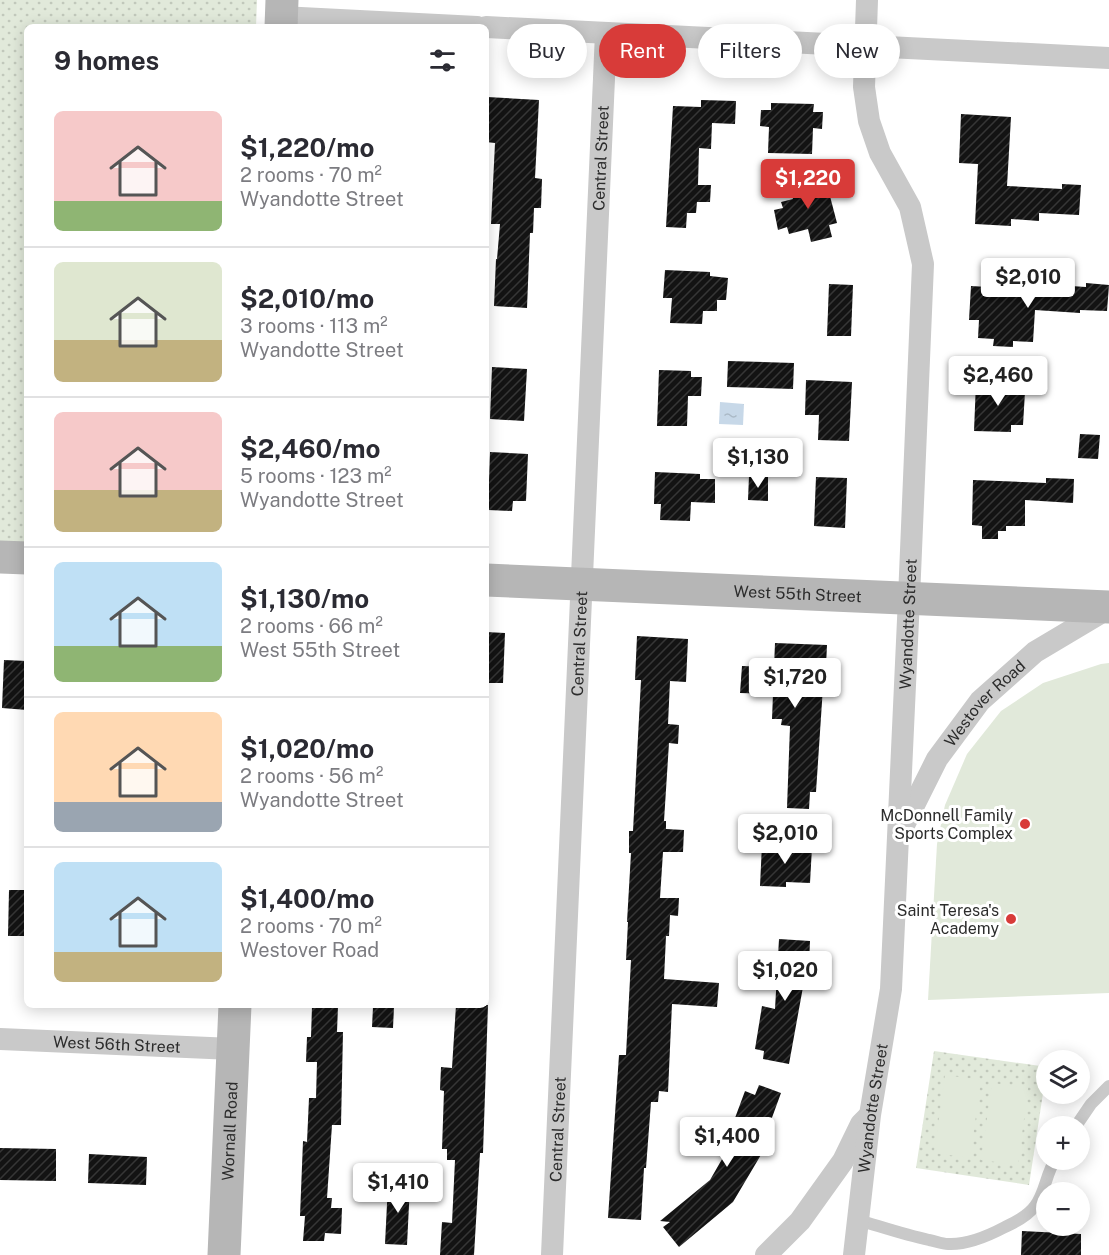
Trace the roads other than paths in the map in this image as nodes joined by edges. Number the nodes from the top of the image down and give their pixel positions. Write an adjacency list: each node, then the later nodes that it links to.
1 (867, 0): 4 (street, Wyandotte Street)
2 (281, 15): 3 (street)
3 (428, 24)
4 (866, 24)
5 (489, 27): 6 (street)
6 (599, 33)
7 (686, 37): 8 (street)
8 (814, 43)
9 (900, 48): 10 (street)
10 (1109, 57)
11 (604, 78): 16 (street, Central Street)
12 (864, 78): 17 (street, Wyandotte Street)
13 (0, 557): 14 (main road)
14 (24, 558)
15 (489, 580): 16 (main road, West 55th Street)
16 (582, 584): 17 (main road, West 55th Street); 29 (street, Central Street)
17 (909, 598): 18 (main road, West 55th Street); 19 (street, Wyandotte Street)
18 (1109, 607): 19 (street, Westover Road)
19 (898, 837): 24 (street, Wyandotte Street)
20 (235, 1008): 22 (main road, Wornall Road)
21 (0, 1039): 22 (street, West 56th Street)
22 (233, 1049): 28 (main road, Wornall Road)
23 (1109, 1086): 25 (lane)
24 (870, 1115): 27 (street, Wyandotte Street); 30 (street)
25 (1083, 1116)
26 (1049, 1170): 27 (lane)
27 (858, 1220): 31 (street, Wyandotte Street)
28 (224, 1255)
29 (552, 1255)
30 (766, 1255)
31 (854, 1255)

